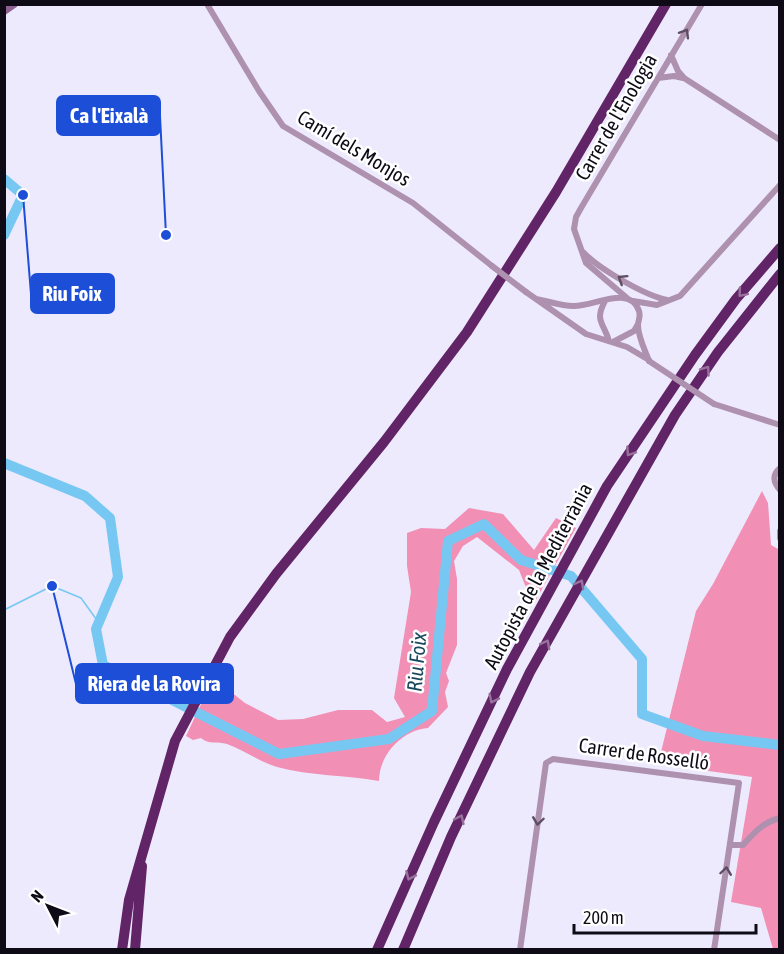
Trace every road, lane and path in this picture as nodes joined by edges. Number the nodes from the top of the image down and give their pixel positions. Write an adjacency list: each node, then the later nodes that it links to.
1 (14, 4): 5 (main road)
2 (207, 4): 14 (street, Camí dels Monjos, bridge)
3 (666, 4): 26 (highway)
4 (702, 4): 6 (street, Carrer de l'Enologia, one-way to 4)
5 (4, 11)
6 (671, 55): 7 (street, Carrer de l'Enologia); 8 (street)
7 (658, 78): 8 (street); 12 (street, Carrer de l'Enologia)
8 (684, 78): 9 (street)
9 (780, 140)
10 (780, 185): 17 (street)
11 (780, 248): 30 (highway, Autopista de la Mediterrània, one-way to 30)
12 (581, 249): 16 (street); 17 (street, one-way to 12)
13 (780, 274): 31 (highway, Autopista de la Mediterrània, one-way to 13)
14 (536, 299): 15 (street); 19 (street, Camí dels Monjos)
15 (605, 300): 16 (street); 19 (street)
16 (630, 300): 17 (street); 18 (street)
17 (667, 300)
18 (638, 324): 19 (street); 20 (street)
19 (611, 342): 20 (street, Camí dels Monjos)
20 (649, 361): 21 (street, Camí dels Monjos, bridge)
21 (780, 425)
22 (780, 468): 23 (street)
23 (780, 490)
24 (780, 818): 25 (street)
25 (730, 845): 32 (street, Carrer de Rosselló, one-way to 32); 33 (street, one-way to 25)
26 (142, 850): 27 (highway); 28 (highway); 29 (highway)
27 (122, 950)
28 (128, 950)
29 (135, 950)
30 (378, 950)
31 (403, 950)
32 (520, 950)
33 (714, 950)

